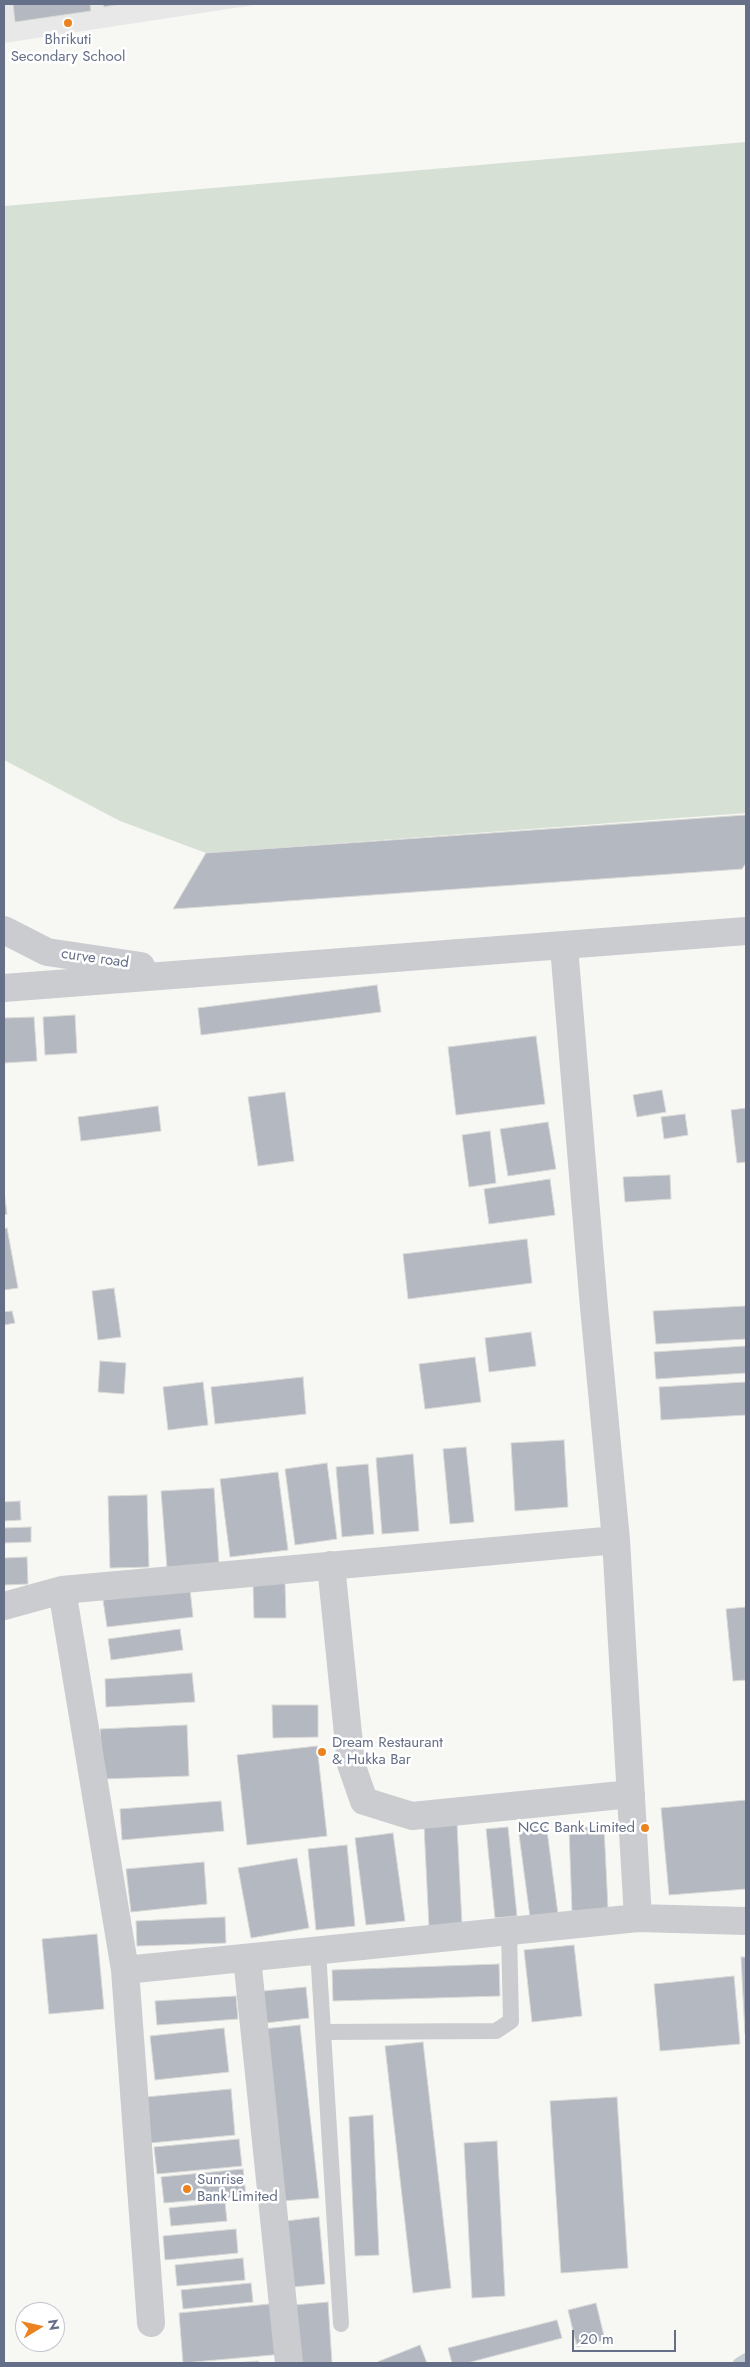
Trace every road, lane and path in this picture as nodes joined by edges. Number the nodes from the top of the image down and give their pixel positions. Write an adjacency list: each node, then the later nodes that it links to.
1 (4, 930): 4 (street, curve road)
2 (746, 931): 3 (street)
3 (564, 947): 4 (street); 6 (street)
4 (192, 973): 5 (street)
5 (4, 988)
6 (616, 1540): 7 (street); 10 (street)
7 (331, 1565): 8 (street); 10 (street)
8 (62, 1590): 9 (street); 16 (street)
9 (4, 1606)
10 (631, 1794): 11 (street)
11 (638, 1918): 12 (street); 13 (street)
12 (746, 1921)
13 (509, 1931): 14 (street); 17 (lane)
14 (318, 1951): 15 (street); 17 (lane)
15 (247, 1958): 16 (street); 20 (street)
16 (125, 1970): 18 (street)
17 (323, 2032): 19 (lane)
18 (151, 2323)
19 (342, 2324)
20 (289, 2363)

